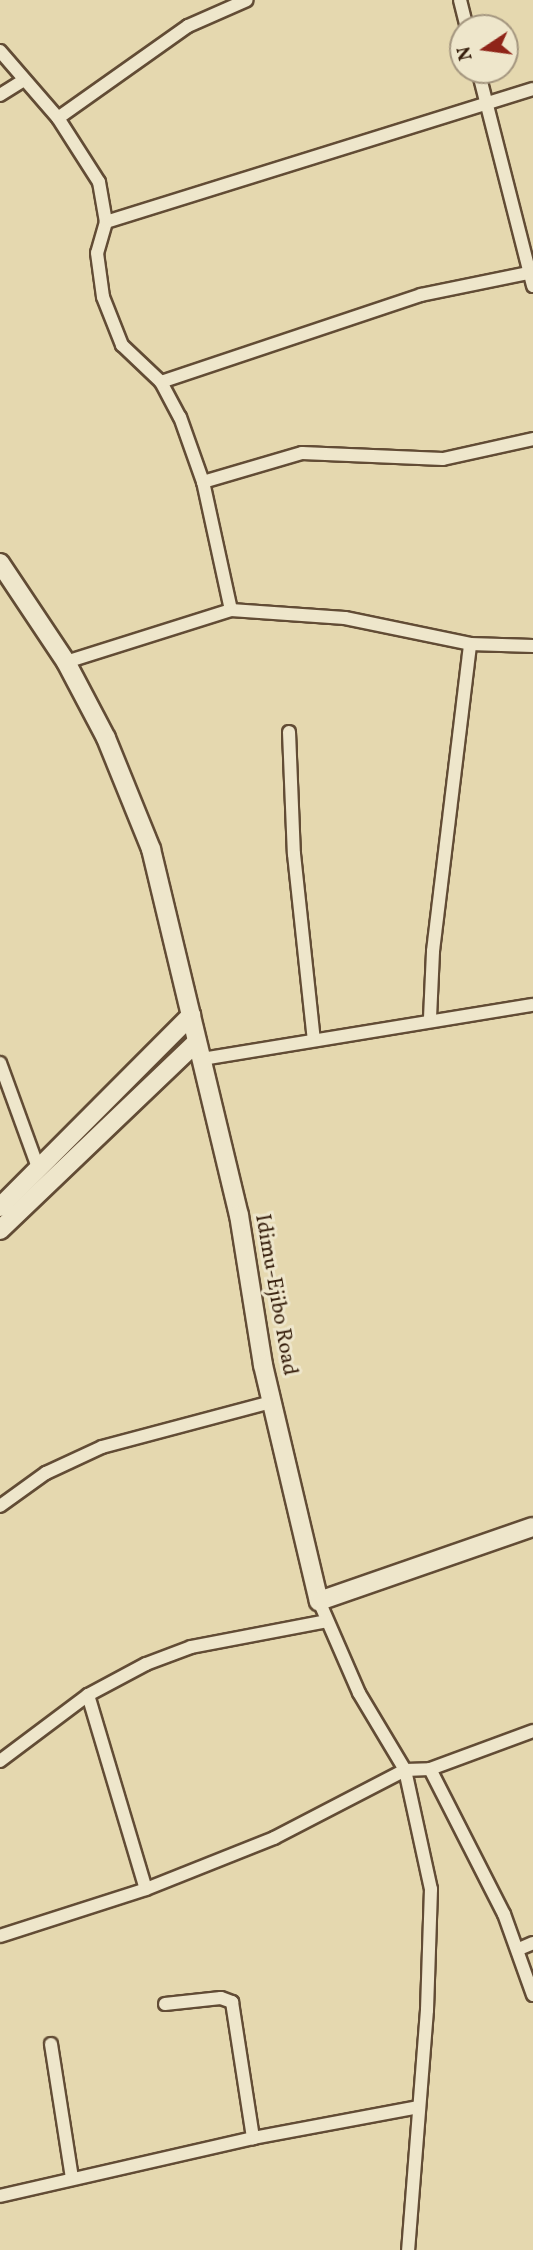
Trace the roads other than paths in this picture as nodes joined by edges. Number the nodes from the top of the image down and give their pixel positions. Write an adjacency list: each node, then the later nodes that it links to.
1 (247, 0): 8 (street)
2 (0, 51): 3 (street)
3 (22, 81): 6 (street); 8 (street)
4 (482, 84): 7 (street)
5 (533, 89): 7 (street)
6 (0, 95)
7 (487, 102): 9 (street); 10 (street)
8 (58, 118): 9 (street)
9 (106, 222): 12 (street)
10 (531, 272): 11 (street); 12 (street)
11 (533, 286)
12 (161, 382): 14 (street)
13 (533, 439): 14 (street)
14 (203, 482): 16 (street)
15 (0, 563): 19 (main road, Idimu-Ejibo Road)
16 (231, 610): 17 (street); 19 (street)
17 (470, 644): 18 (street); 23 (street)
18 (533, 646)
19 (66, 662): 22 (main road, Idimu-Ejibo Road)
20 (289, 732): 24 (street)
21 (533, 1005): 23 (street)
22 (191, 1015): 25 (main road, Idimu-Ejibo Road); 27 (main road)
23 (430, 1018): 24 (street)
24 (314, 1041): 25 (street)
25 (200, 1051): 29 (main road); 30 (main road, Idimu-Ejibo Road)
26 (0, 1063): 27 (street)
27 (39, 1170): 28 (main road)
28 (0, 1207)
29 (0, 1230)
30 (271, 1402): 31 (street); 33 (main road, Idimu-Ejibo Road)
31 (0, 1506)
32 (533, 1527): 33 (main road)
33 (319, 1601): 34 (street)
34 (327, 1621): 35 (street); 39 (street)
35 (88, 1695): 37 (street); 40 (street)
36 (533, 1731): 38 (street)
37 (0, 1761)
38 (430, 1769): 39 (street); 43 (street)
39 (405, 1770): 40 (street); 47 (street)
40 (146, 1889): 41 (street)
41 (0, 1936)
42 (533, 1943): 43 (street)
43 (519, 1949): 44 (street)
44 (533, 1995)
45 (165, 2004): 48 (street)
46 (51, 2044): 49 (street)
47 (418, 2107): 48 (street); 51 (street)
48 (253, 2138): 49 (street)
49 (72, 2178): 50 (street)
50 (0, 2196)
51 (408, 2250)

